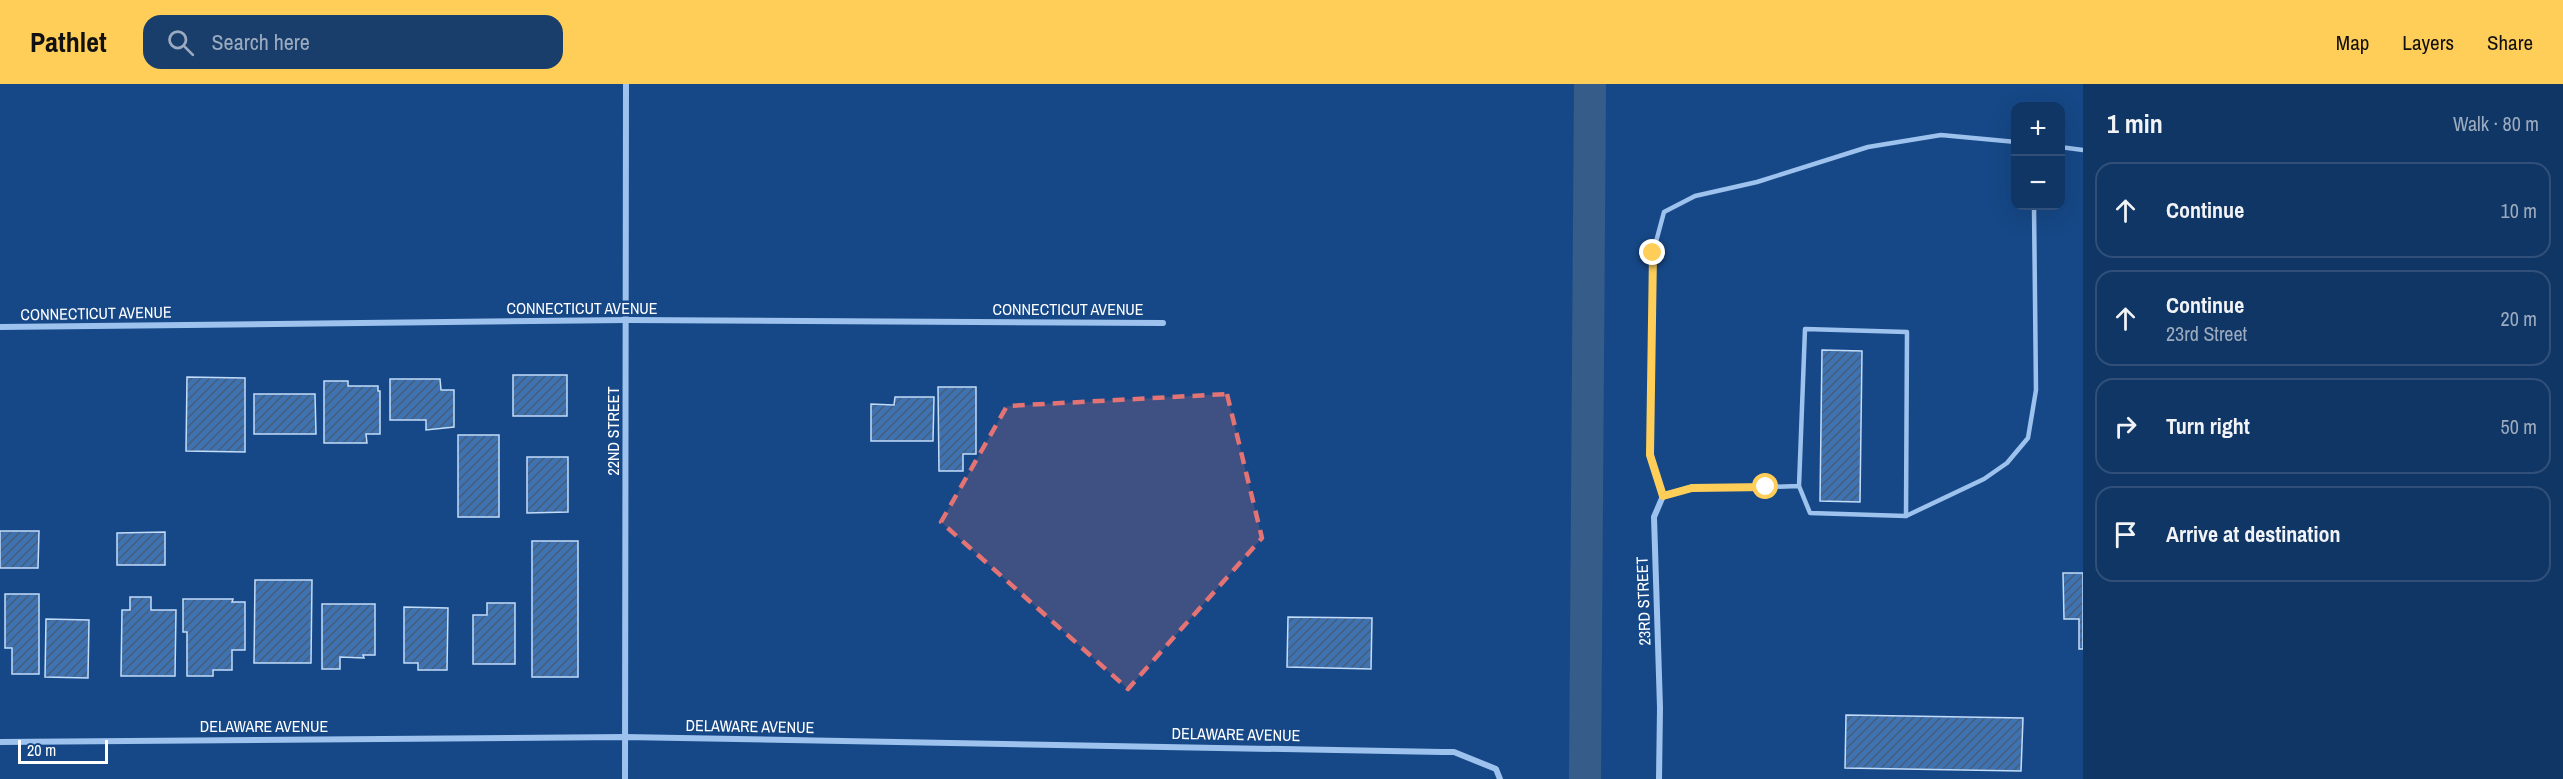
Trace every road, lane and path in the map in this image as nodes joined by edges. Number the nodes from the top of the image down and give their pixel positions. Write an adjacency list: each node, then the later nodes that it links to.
1 (626, 84): 6 (street, 22ND STREET)
2 (2011, 142): 11 (lane)
3 (2065, 148): 4 (lane)
4 (2083, 150)
5 (2034, 210): 12 (lane)
6 (627, 321): 7 (street, CONNECTICUT AVENUE); 8 (street, CONNECTICUT AVENUE); 13 (street, 22ND STREET)
7 (1163, 323)
8 (0, 327)
9 (1799, 486): 10 (lane); 12 (lane); 12 (lane)
10 (1733, 488): 11 (street)
11 (1663, 496): 17 (street, 23RD STREET)
12 (1905, 516)
13 (625, 737): 14 (street, DELAWARE AVENUE); 15 (street, 22ND STREET); 16 (street, DELAWARE AVENUE)
14 (0, 742)
15 (625, 779)
16 (1500, 779)
17 (1659, 779)

